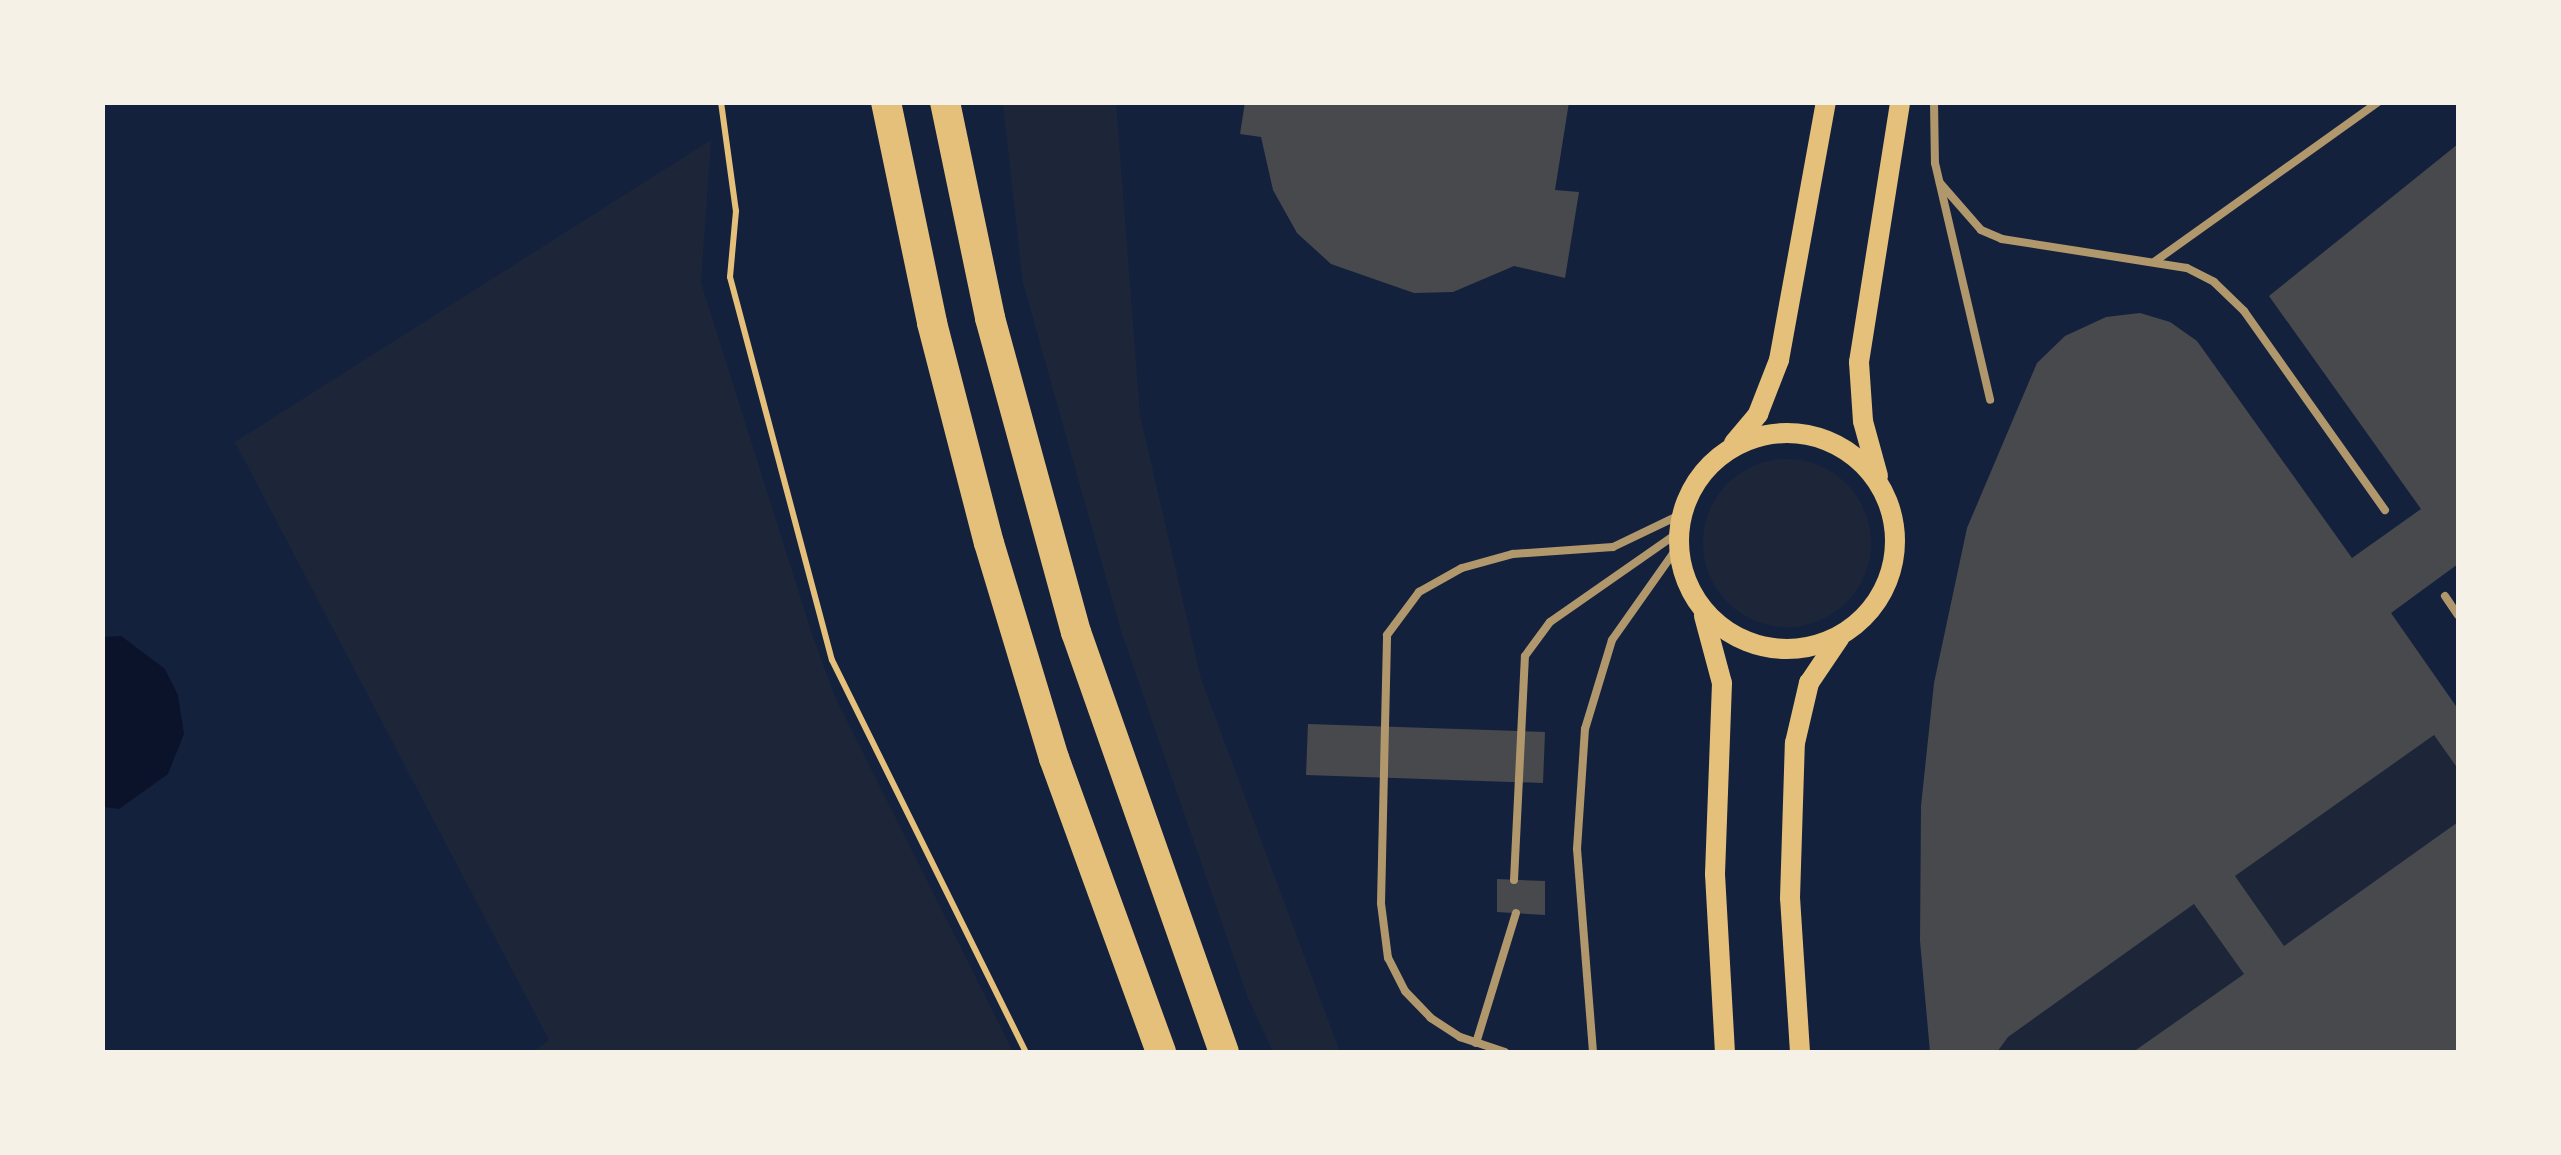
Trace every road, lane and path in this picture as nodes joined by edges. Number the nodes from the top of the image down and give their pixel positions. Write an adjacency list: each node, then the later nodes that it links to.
1 (721, 102): 24 (path)
2 (886, 102): 25 (highway)
3 (945, 102): 10 (highway)
4 (960, 102): 10 (highway)
5 (1826, 102): 13 (main road)
6 (1900, 102): 14 (main road)
7 (1934, 102): 9 (lane)
8 (2378, 102): 11 (lane)
9 (1940, 183): 11 (lane); 12 (lane)
10 (975, 254): 26 (highway)
11 (2154, 262): 15 (lane)
12 (1990, 400)
13 (1726, 452): 14 (main road); 16 (main road)
14 (1883, 492): 20 (main road)
15 (2385, 510)
16 (1680, 530): 18 (main road); 21 (lane); 23 (lane); 28 (lane)
17 (2445, 596): 19 (lane)
18 (1696, 601): 20 (main road); 29 (main road)
19 (2458, 615)
20 (1845, 632): 30 (main road)
21 (1514, 880)
22 (1516, 913): 23 (lane)
23 (1476, 1043): 27 (lane)
24 (1026, 1052)
25 (1161, 1052)
26 (1224, 1052)
27 (1505, 1052)
28 (1593, 1052)
29 (1724, 1052)
30 (1800, 1052)

